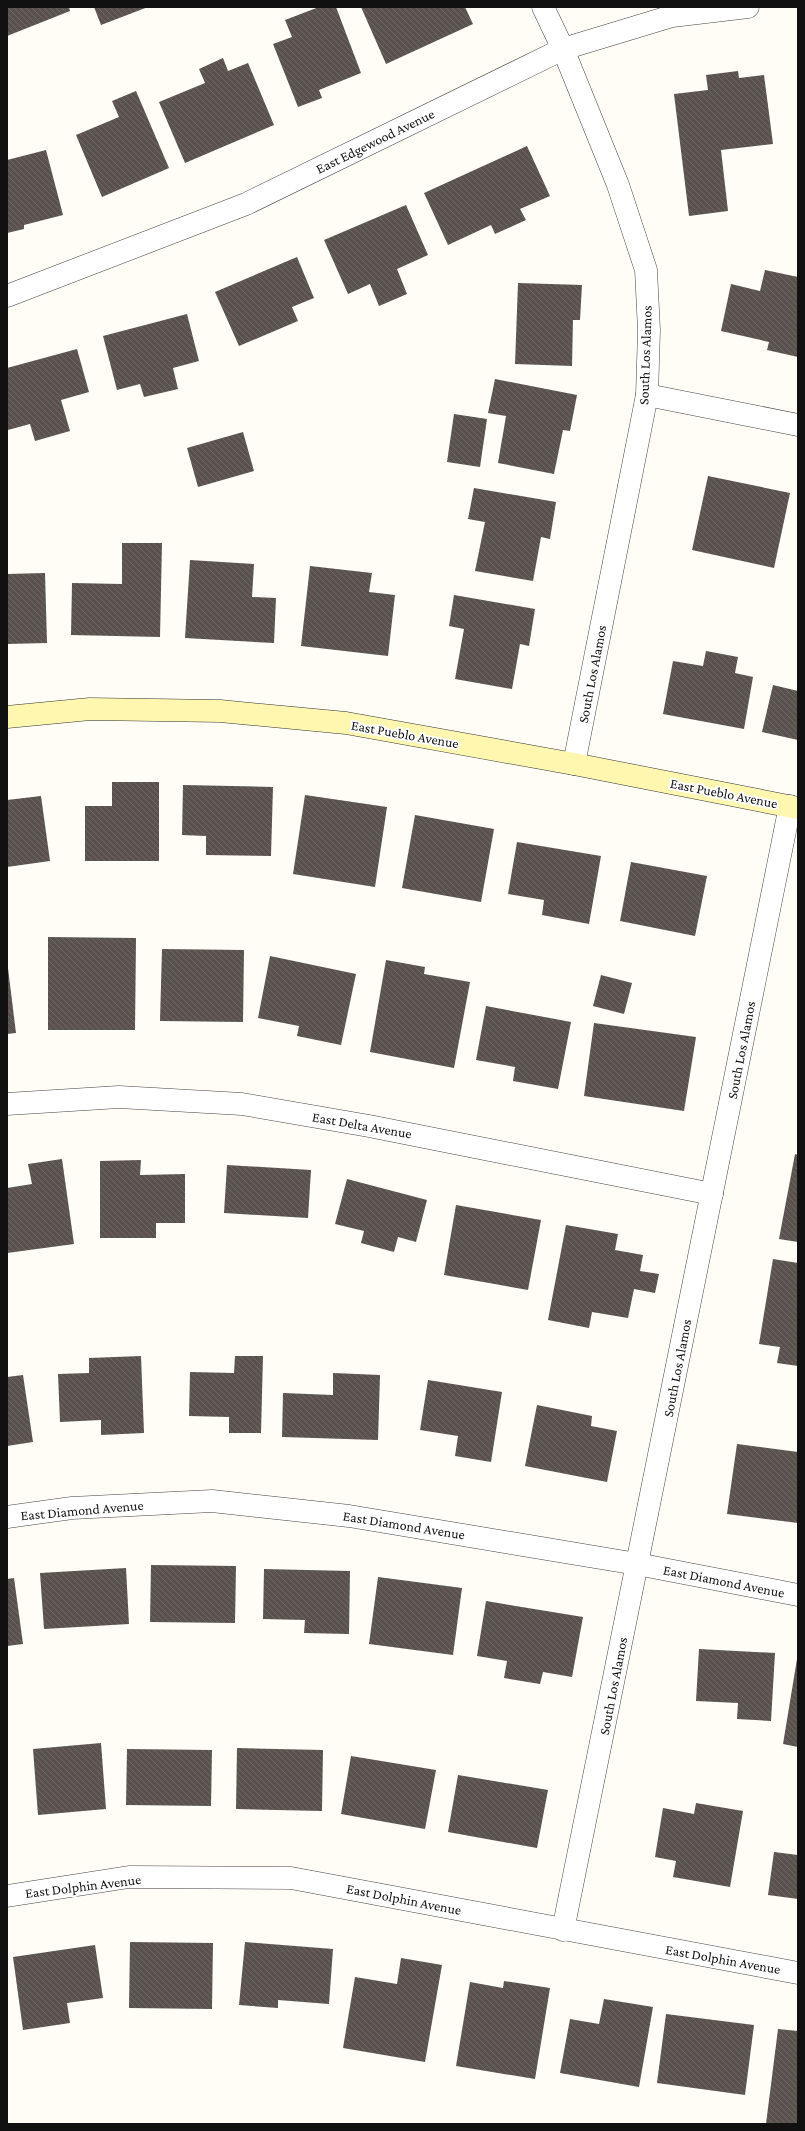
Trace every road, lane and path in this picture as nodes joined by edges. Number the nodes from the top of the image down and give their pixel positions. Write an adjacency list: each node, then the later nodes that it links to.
1 (543, 7): 3 (street, South Los Alamos)
2 (748, 7): 3 (street, East Edgewood Avenue)
3 (563, 49): 4 (street, East Edgewood Avenue); 5 (street, South Los Alamos)
4 (7, 296)
5 (647, 394): 6 (street); 8 (street, South Los Alamos)
6 (798, 425)
7 (7, 717): 8 (street, East Pueblo Avenue)
8 (574, 764): 9 (street, East Pueblo Avenue)
9 (794, 807): 11 (street, South Los Alamos)
10 (7, 1104): 11 (street, East Delta Avenue)
11 (712, 1194): 13 (street, South Los Alamos)
12 (7, 1517): 13 (street, East Diamond Avenue)
13 (637, 1564): 14 (street, East Diamond Avenue); 16 (street, South Los Alamos)
14 (798, 1594)
15 (7, 1896): 16 (street, East Dolphin Avenue)
16 (564, 1930): 17 (street, East Dolphin Avenue)
17 (798, 1973)

